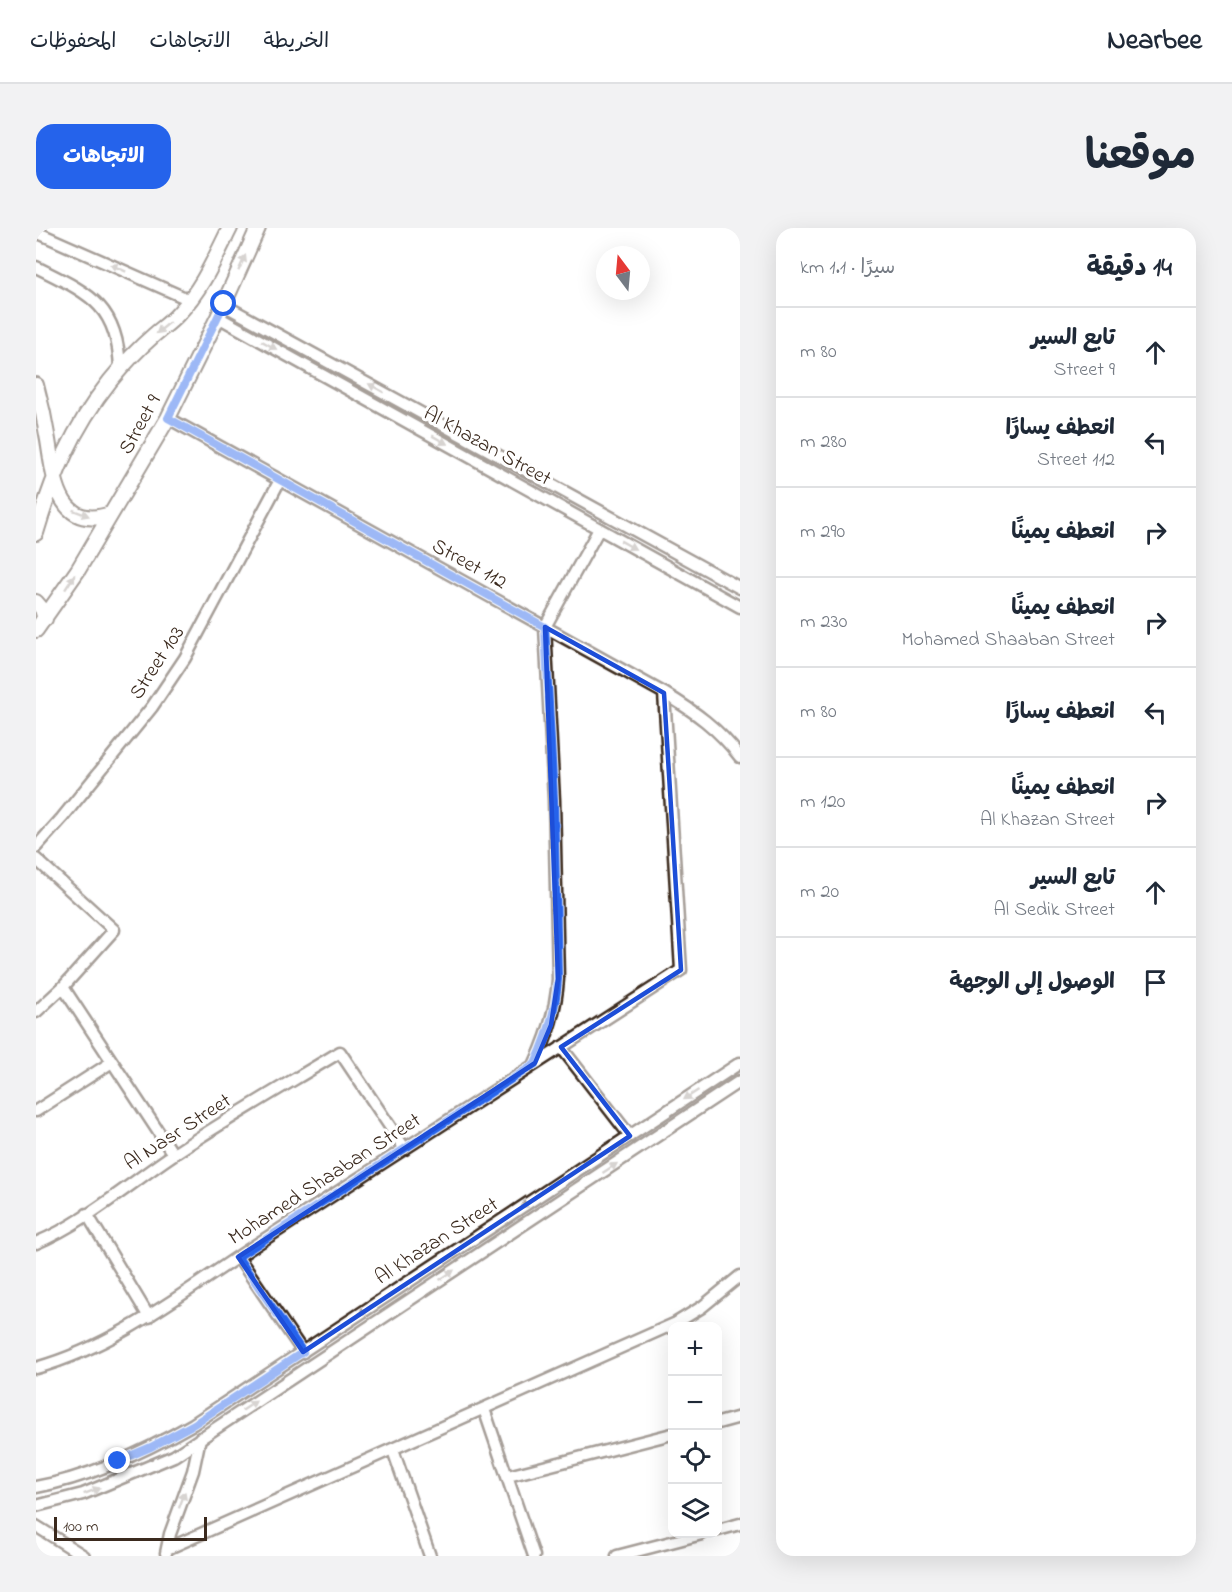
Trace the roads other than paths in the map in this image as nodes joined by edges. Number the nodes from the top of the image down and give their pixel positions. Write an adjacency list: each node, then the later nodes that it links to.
1 (230, 228): 5 (main road, Street 9)
2 (258, 228): 6 (main road, Street 9, one-way to 2)
3 (36, 232): 5 (street, one-way to 3)
4 (36, 267): 7 (street)
5 (190, 300): 7 (main road, Street 9, one-way to 7)
6 (221, 311): 9 (main road, Street 9); 12 (street, Al Khazan Street, one-way to 6); 13 (street, Al Khazan Street, one-way to 13)
7 (120, 369): 10 (main road, Street 9)
8 (36, 385): 10 (main road)
9 (168, 418): 11 (street, Street 112); 14 (main road, Street 9)
10 (54, 475): 14 (main road, one-way to 14); 16 (main road, Street 9)
11 (280, 480): 21 (street, Street 112); 24 (street, Street 103)
12 (544, 481): 13 (street); 17 (street, Al Khazan Street)
13 (537, 494): 15 (street, Al Khazan Street)
14 (111, 514): 20 (main road, Street 9, one-way to 14)
15 (599, 528): 19 (street, Al Khazan Street, one-way to 19); 21 (street)
16 (36, 533)
17 (740, 588)
18 (36, 602): 20 (main road)
19 (740, 607)
20 (40, 625)
21 (545, 627): 22 (street, Street 112); 31 (street)
22 (664, 693): 23 (street, Street 112); 28 (street)
23 (740, 757)
24 (36, 847)
25 (36, 859): 26 (street)
26 (63, 987): 27 (street); 29 (street)
27 (36, 1012)
28 (561, 1047): 31 (street); 34 (street)
29 (112, 1062): 33 (street); 36 (street)
30 (740, 1063): 34 (street, Al Khazan Street, one-way to 34)
31 (535, 1064): 35 (street, Mohamed Shaaban Street)
32 (740, 1081): 39 (street, Al Khazan Street, one-way to 32)
33 (36, 1111)
34 (630, 1136): 38 (street, Al Khazan Street, one-way to 38)
35 (405, 1149): 36 (street, Al Nasr Street); 41 (street, Mohamed Shaaban Street)
36 (173, 1154): 37 (street, Al Nasr Street)
37 (87, 1214): 40 (street, Al Nasr Street); 43 (street)
38 (501, 1221): 39 (street); 44 (street, Al Khazan Street, one-way to 44)
39 (511, 1233): 50 (street, Al Khazan Street, one-way to 39)
40 (36, 1243)
41 (238, 1257): 43 (street, Mohamed Shaaban Street); 44 (street)
42 (740, 1276): 46 (street)
43 (149, 1317): 45 (street, Mohamed Shaaban Street)
44 (303, 1352): 53 (street, Al Khazan Street)
45 (36, 1368)
46 (484, 1409): 51 (street); 52 (street)
47 (740, 1417): 48 (street)
48 (722, 1422)
49 (668, 1435): 52 (street)
50 (201, 1438): 54 (street, Al Khazan Street, one-way to 50); 59 (street, one-way to 50)
51 (393, 1450): 59 (street); 61 (street)
52 (508, 1476): 62 (street)
53 (36, 1487)
54 (36, 1506)
55 (740, 1524): 57 (street)
56 (36, 1527): 60 (street)
57 (722, 1529)
58 (684, 1538): 63 (street)
59 (166, 1552)
60 (84, 1556)
61 (430, 1556)
62 (534, 1556)
63 (617, 1556)

